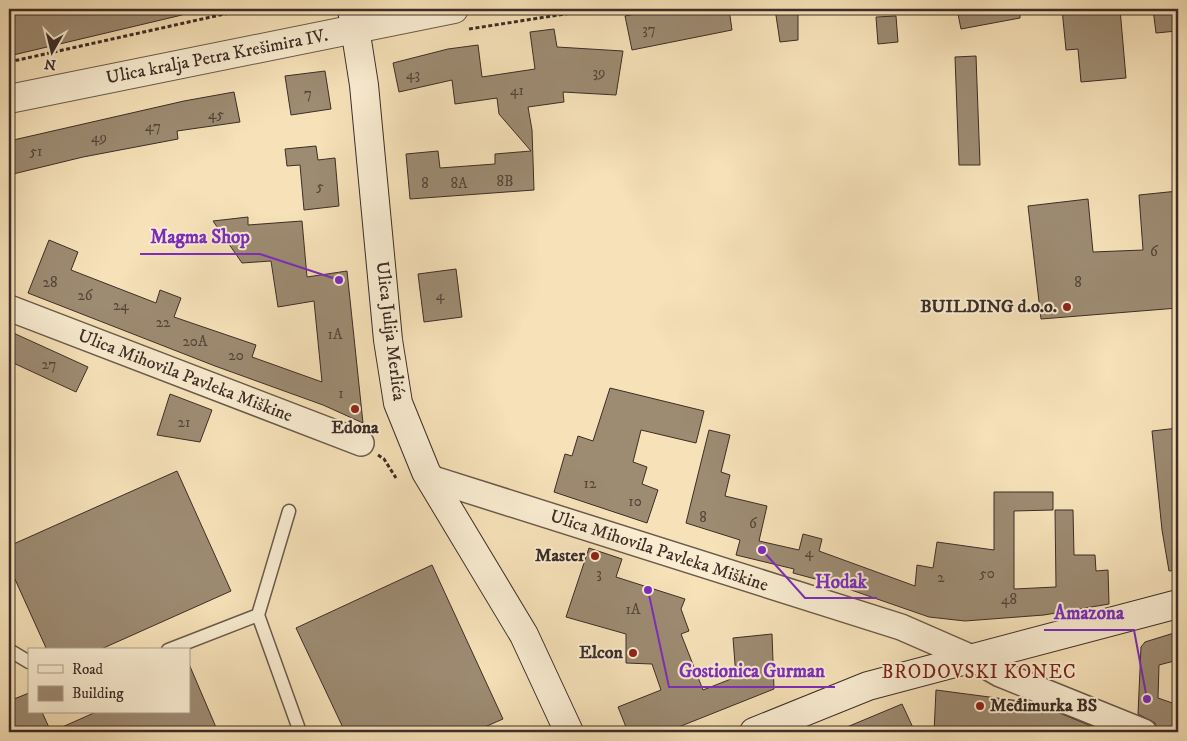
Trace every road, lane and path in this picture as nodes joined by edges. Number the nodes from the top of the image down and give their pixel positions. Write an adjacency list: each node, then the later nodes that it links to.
1 (248, 9): 5 (path)
2 (597, 9): 4 (path)
3 (354, 18): 4 (main road, Ulica kralja Petra Krešimira IV.); 6 (main road, Ulica kralja Petra Krešimira IV.); 9 (main road, Ulica Julija Merlića)
4 (460, 19)
5 (9, 62)
6 (9, 99)
7 (9, 308): 8 (street, Ulica Mihovila Pavleka Miškine)
8 (360, 443)
9 (430, 478): 15 (street, Ulica Mihovila Pavleka Miškine); 18 (main road, Ulica Julija Merlića)
10 (289, 511): 12 (lane)
11 (1178, 604): 15 (main road)
12 (258, 615): 13 (lane); 17 (lane)
13 (173, 648)
14 (9, 650): 16 (lane)
15 (972, 658): 19 (main road); 20 (street, Ulica Mihovila Pavleka Miškine)
16 (28, 661)
17 (300, 732)
18 (569, 732)
19 (754, 732)
20 (1144, 732)

